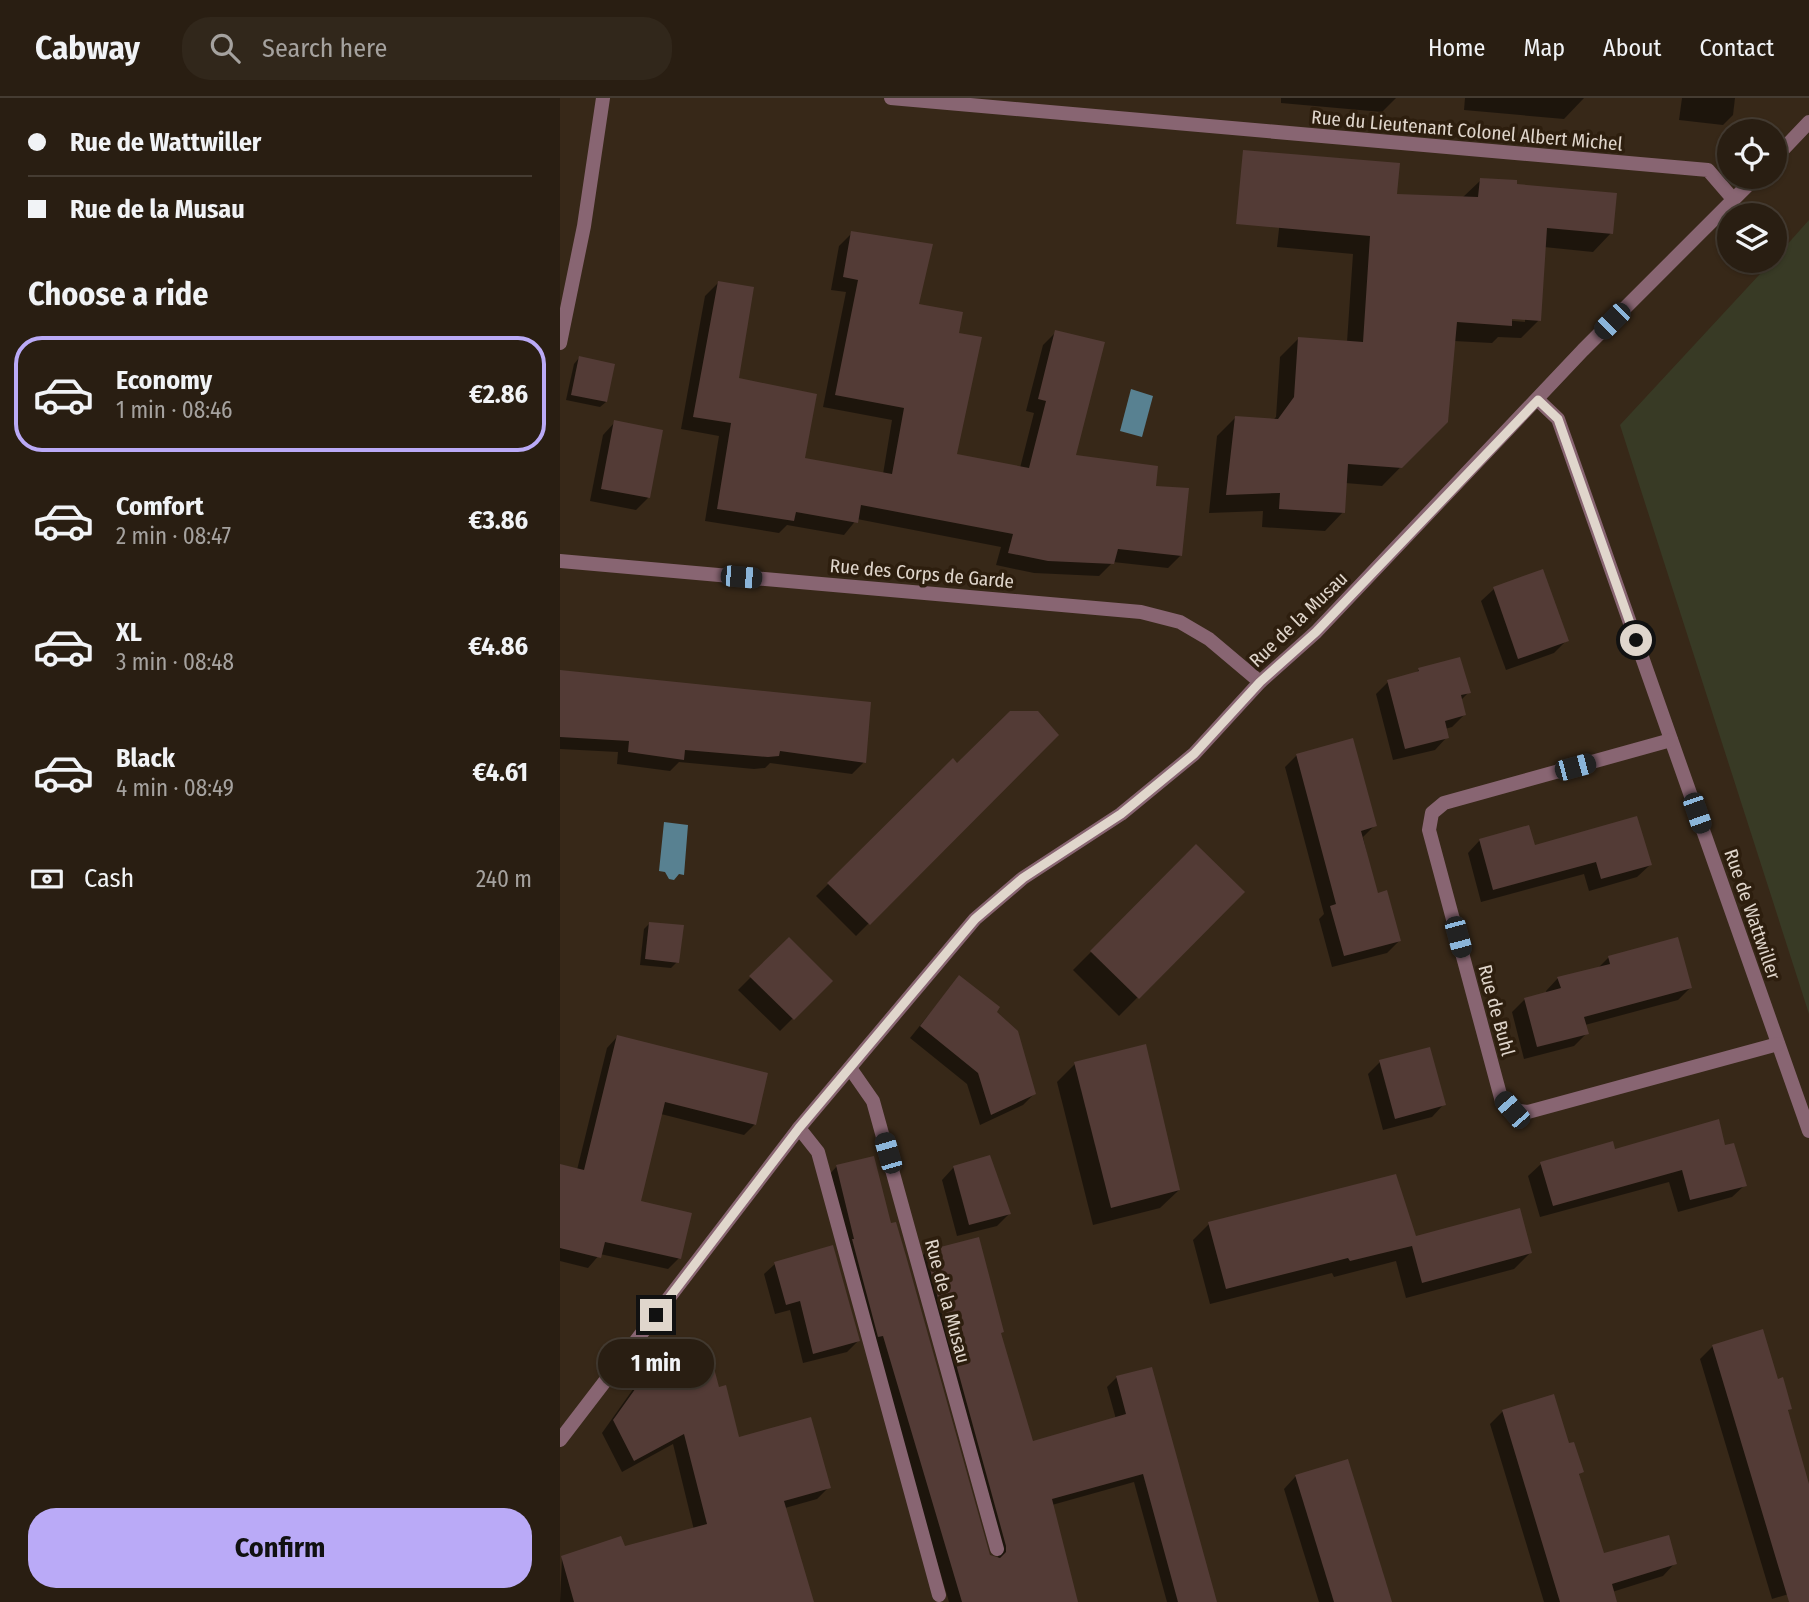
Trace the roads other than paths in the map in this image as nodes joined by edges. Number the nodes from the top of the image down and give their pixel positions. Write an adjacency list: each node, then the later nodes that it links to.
1 (603, 98): 7 (street)
2 (891, 98): 6 (street, Rue du Lieutenant Colonel Albert Michel)
3 (1809, 122): 4 (street)
4 (1787, 145)
5 (1743, 189): 6 (street, Rue de la Musau)
6 (1733, 199): 8 (street, Rue de la Musau)
7 (560, 343)
8 (1538, 400): 10 (street, Rue de la Musau); 11 (street, Rue de Wattwiller)
9 (560, 561): 10 (street, Rue des Corps de Garde)
10 (1260, 682): 13 (street, Rue de la Musau)
11 (1671, 740): 12 (street, Rue de Wattwiller); 12 (street, Rue de Buhl)
12 (1778, 1044): 15 (street, Rue de Wattwiller)
13 (850, 1069): 14 (street, Rue de la Musau); 17 (street, Rue de la Musau)
14 (799, 1128): 16 (street, Rue de la Musau); 18 (street)
15 (1809, 1131)
16 (560, 1440)
17 (997, 1549)
18 (939, 1594)

